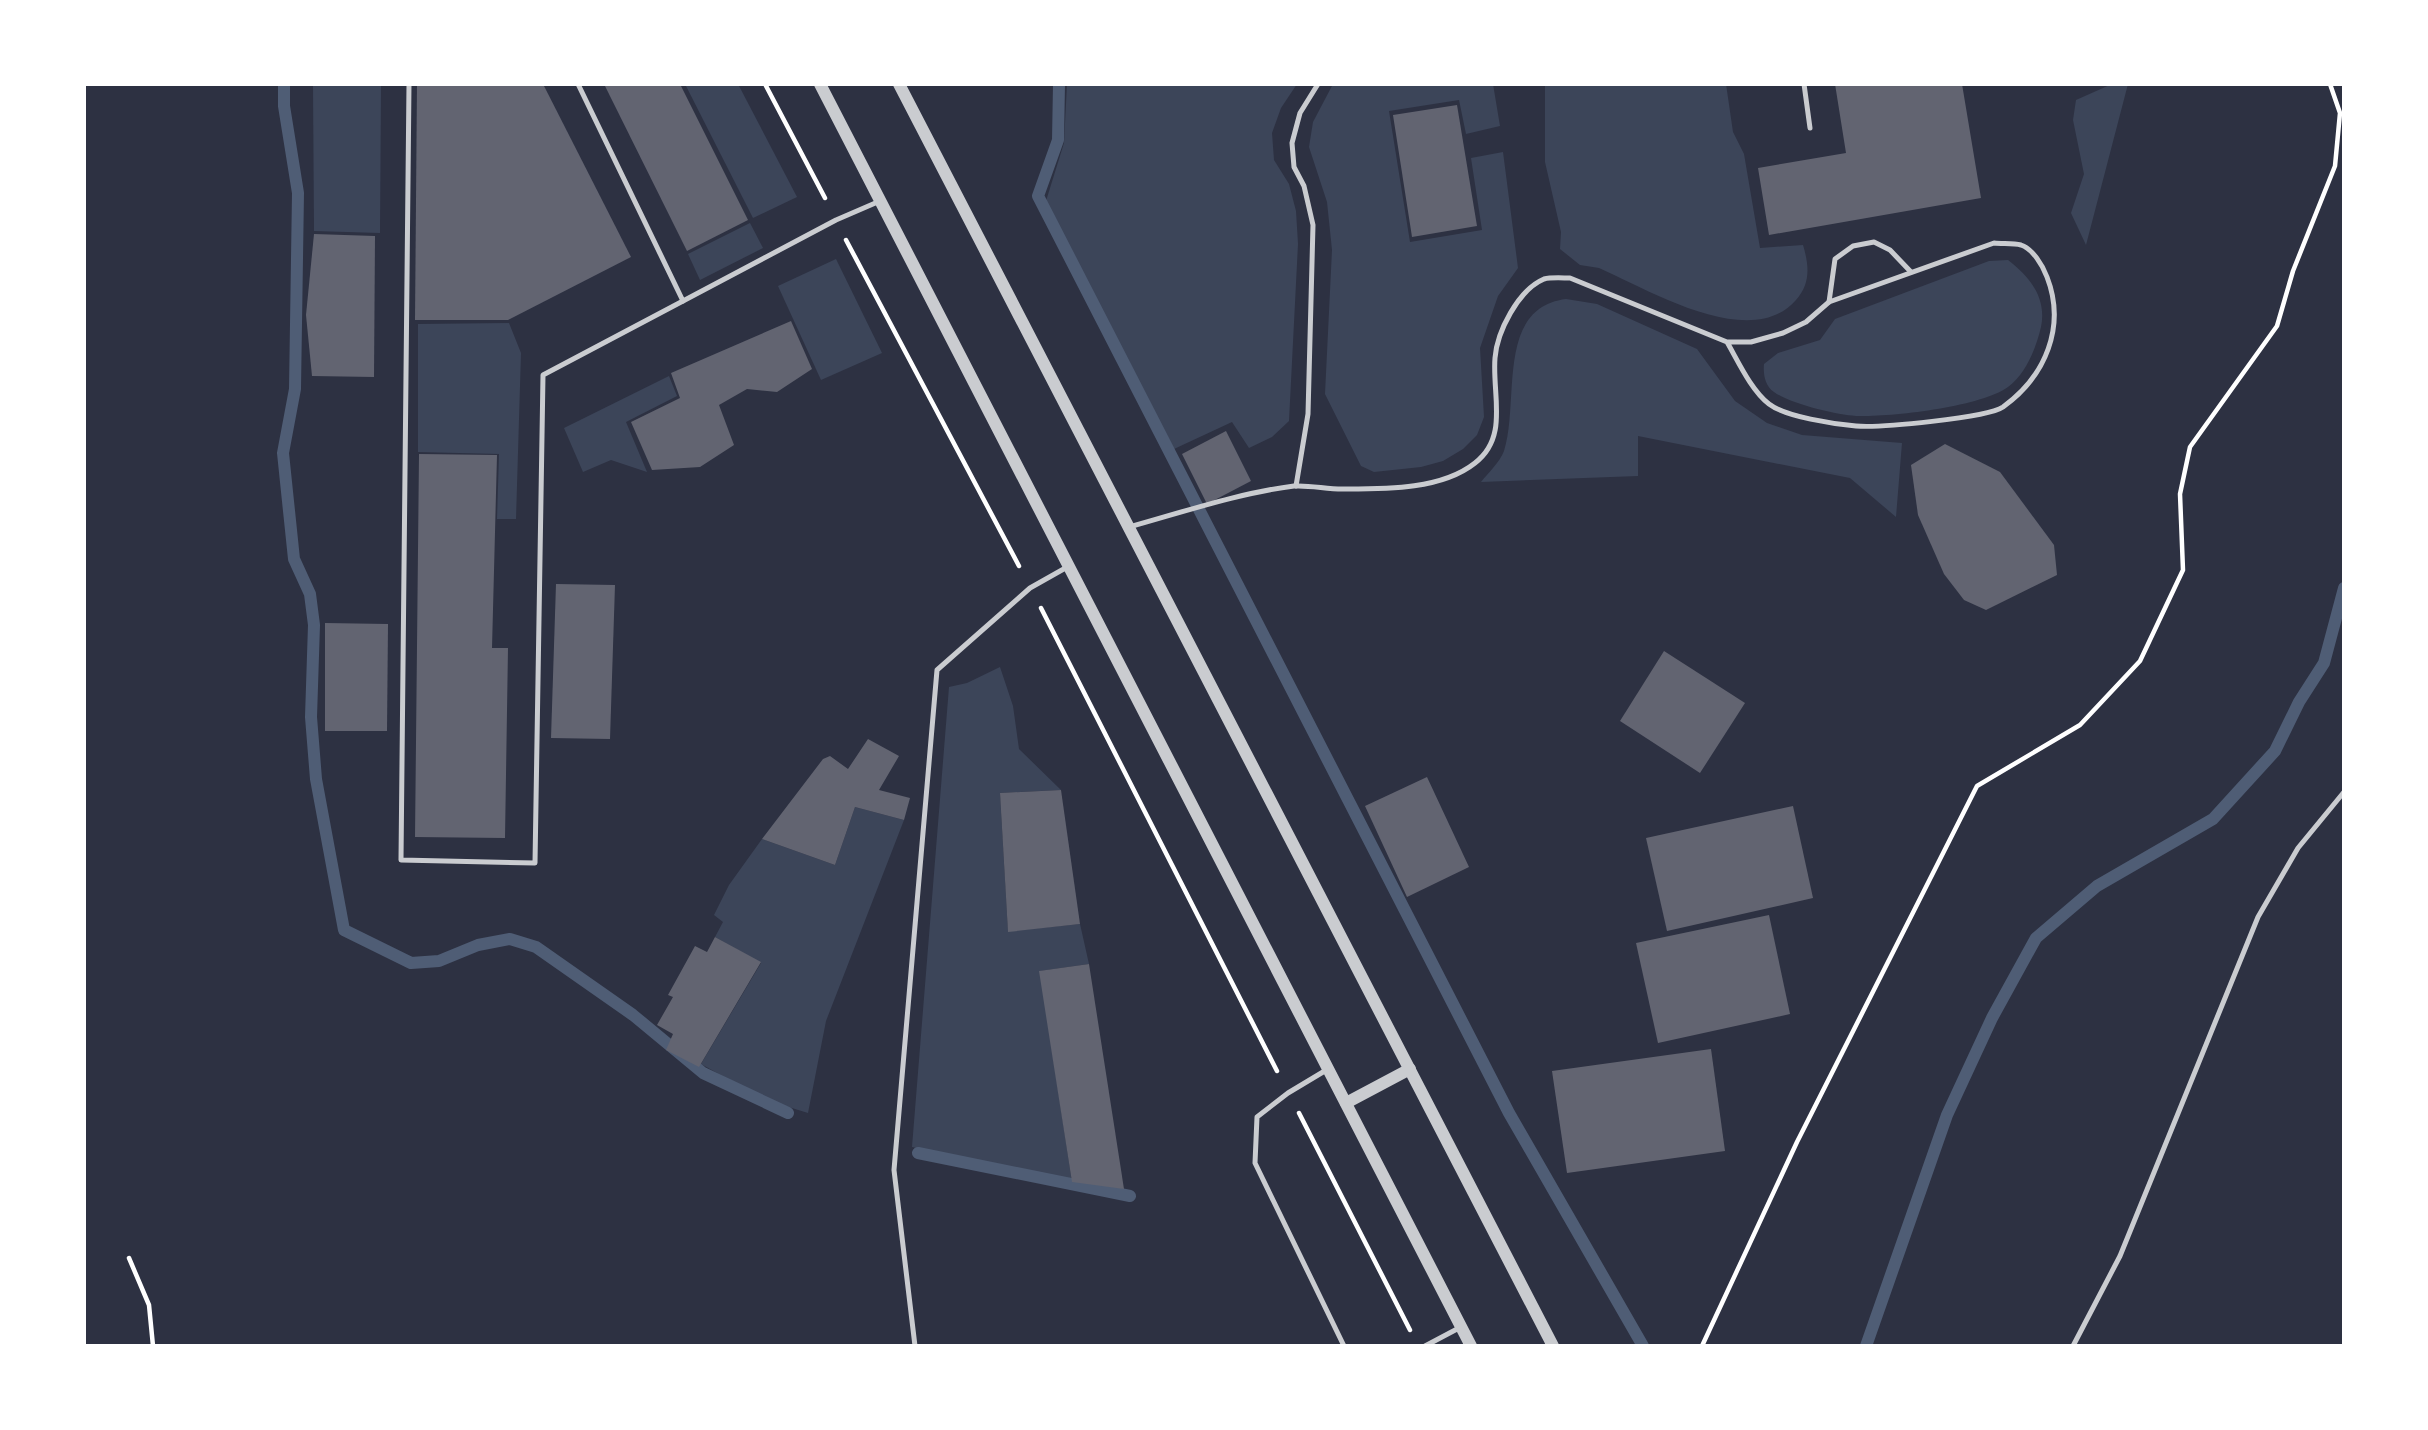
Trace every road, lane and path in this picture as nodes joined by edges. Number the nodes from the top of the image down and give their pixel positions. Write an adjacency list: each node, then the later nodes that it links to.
1 (409, 84): 13 (lane)
2 (578, 84): 13 (lane)
3 (765, 84): 11 (path)
4 (820, 84): 10 (street)
5 (899, 84): 17 (street)
6 (1318, 84): 16 (lane)
7 (1804, 84): 9 (lane)
8 (2330, 84): 34 (path)
9 (1810, 128)
10 (880, 201): 11 (lane); 18 (street)
11 (836, 220): 13 (lane); 19 (path)
12 (1911, 272): 14 (lane); 14 (lane); 15 (lane)
13 (683, 301)
14 (1829, 302): 15 (lane)
15 (1727, 342): 16 (lane)
16 (1296, 486): 17 (lane)
17 (1129, 527): 22 (street)
18 (1069, 566): 19 (lane); 21 (street)
19 (1030, 588): 23 (path); 29 (lane)
20 (2344, 792): 35 (lane)
21 (1328, 1069): 23 (lane); 24 (street)
22 (1410, 1069): 24 (street); 33 (street)
23 (1288, 1093): 27 (path); 30 (lane)
24 (1346, 1103): 26 (street)
25 (129, 1258): 28 (path)
26 (1461, 1327): 31 (lane); 32 (street)
27 (1412, 1334)
28 (153, 1346)
29 (915, 1346)
30 (1342, 1346)
31 (1425, 1346)
32 (1471, 1346)
33 (1553, 1346)
34 (1702, 1346)
35 (2073, 1346)

